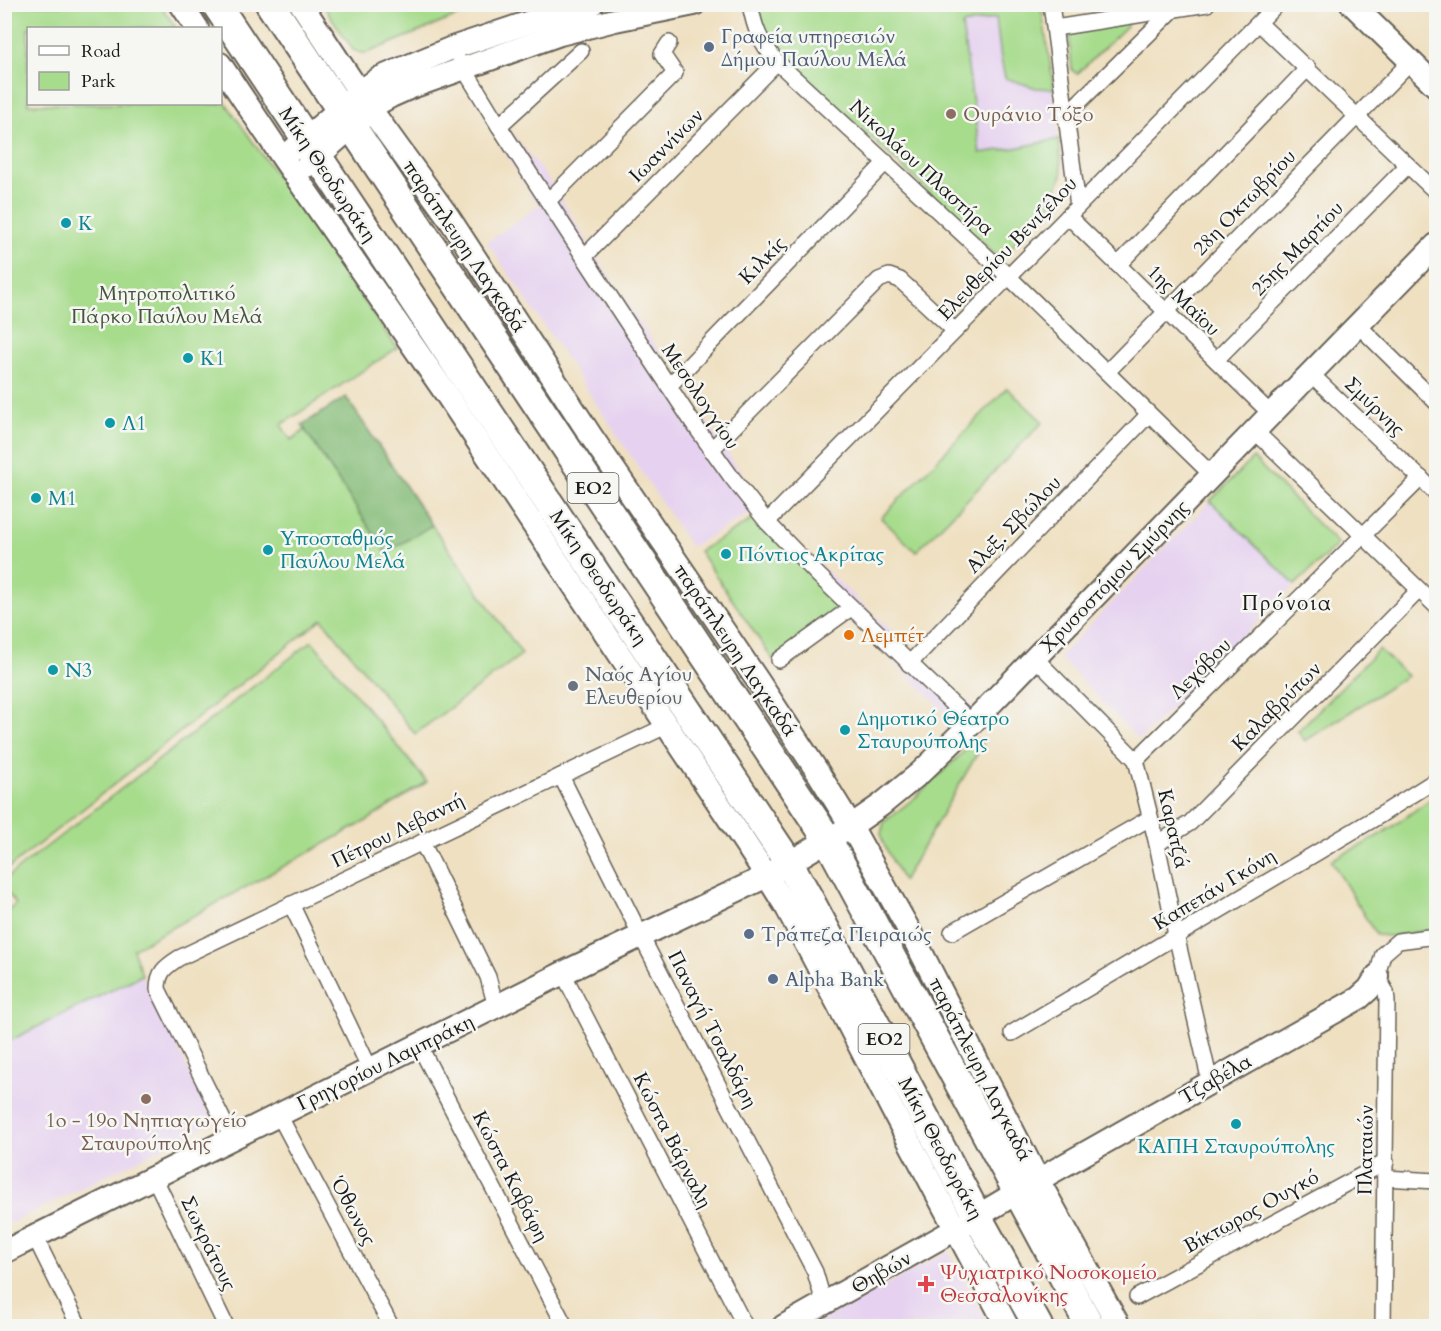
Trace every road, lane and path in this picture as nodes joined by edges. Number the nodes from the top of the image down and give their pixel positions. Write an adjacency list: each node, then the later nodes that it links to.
1 (181, 4): 15 (street)
2 (216, 4): 30 (highway, Μίκη Θεοδωράκη / ΕΟ2)
3 (270, 4): 26 (highway, ΕΟ2)
4 (301, 4): 26 (street)
5 (592, 4): 14 (street)
6 (694, 4): 14 (street)
7 (750, 4): 21 (street, Νικολάου Πλαστήρα)
8 (1052, 4): 16 (street)
9 (1207, 4): 12 (street)
10 (1277, 4): 13 (street, Ελευθερίου Βενιζέλου)
11 (1352, 4): 20 (street)
12 (1173, 10): 16 (street); 27 (street)
13 (1259, 22): 24 (street); 36 (street, Ελευθερίου Βενιζέλου)
14 (557, 24): 18 (street); 23 (street)
15 (196, 27)
16 (1054, 28): 27 (street)
17 (669, 44): 35 (street)
18 (452, 48): 23 (street, Μεσολογγίου); 26 (street)
19 (581, 51): 29 (street)
20 (1411, 61): 25 (street); 28 (street, 28η Οκτωβρίου)
21 (777, 62): 31 (street, Νικολάου Πλαστήρα); 38 (street, Ιωαννίνων)
22 (222, 67): 33 (street)
23 (463, 68): 26 (street); 29 (street, Μεσολογγίου)
24 (1308, 68): 28 (street); 39 (street)
25 (1437, 86)
26 (356, 110): 30 (street); 70 (highway, ΕΟ2)
27 (1066, 116): 36 (street)
28 (1357, 116): 32 (street); 41 (street, 28η Οκτωβρίου)
29 (499, 126): 35 (street, Μεσολογγίου)
30 (311, 148): 33 (street); 73 (highway, Μίκη Θεοδωράκη / ΕΟ2)
31 (886, 162): 40 (street, Νικολάου Πλαστήρα); 47 (street, Κιλκίς)
32 (1408, 165): 34 (street); 44 (street, 25ης Μαρτίου)
33 (290, 167): 65 (street)
34 (1437, 192)
35 (548, 201): 38 (street, Μεσολογγίου)
36 (1073, 211): 39 (street, 1ης Μαϊου); 40 (street, Ελευθερίου Βενιζέλου)
37 (1437, 246): 42 (street, Χρυσοστόμου Σμύρνης)
38 (584, 257): 47 (street, Μεσολογγίου)
39 (1118, 264): 41 (street, 1ης Μαϊου)
40 (1008, 276): 43 (street, Ελευθερίου Βενιζέλου); 45 (street, Νικολάου Πλαστήρα)
41 (1166, 311): 44 (street, 1ης Μαϊου); 45 (street, 28η Οκτωβρίου)
42 (1358, 325): 46 (street, Χρυσοστόμου Σμύρνης); 48 (street)
43 (955, 332): 52 (street); 56 (street, Ελευθερίου Βενιζέλου)
44 (1216, 360): 50 (street, 1ης Μαϊου)
45 (1107, 372): 49 (street, Νικολάου Πλαστήρα)
46 (1311, 374): 50 (street, Χρυσοστόμου Σμύρνης); 54 (street, Σμύρνης)
47 (669, 386): 52 (street, Μεσολογγίου)
48 (1437, 402)
49 (1149, 414): 53 (street, Νικολάου Πλαστήρα); 63 (street, Αλεξ. Σβώλου)
50 (1271, 414): 51 (street, Χρυσοστόμου Σμύρνης)
51 (1255, 431): 53 (street, Χρυσοστόμου Σμύρνης); 57 (street)
52 (711, 450): 56 (street, Μεσολογγίου)
53 (1212, 474): 61 (street, Χρυσοστόμου Σμύρνης)
54 (1421, 478): 55 (street, Σμύρνης); 57 (street, Λεχόβου)
55 (1437, 493)
56 (767, 522): 60 (street, Μεσολογγίου)
57 (1363, 536): 58 (street); 66 (street, Λεχόβου)
58 (1419, 590): 59 (street); 72 (street, Καλαβρύτων)
59 (1437, 606)
60 (851, 608): 62 (street); 63 (street, Μεσολογγίου)
61 (1035, 658): 64 (street, Χρυσοστόμου Σμύρνης); 66 (street)
62 (779, 660)
63 (909, 664): 64 (street, Μεσολογγίου)
64 (972, 723): 70 (street, Χρυσοστόμου Σμύρνης)
65 (668, 725): 67 (street, Πέτρου Λεβαντή); 73 (street)
66 (1136, 760): 69 (street, Καρατζά)
67 (561, 776): 71 (street, Πέτρου Λεβαντή); 77 (street, Παναγή Τσαλδάρη)
68 (1437, 780): 76 (street, Καπετάν Γκόνη)
69 (1150, 818): 72 (street, Καρατζά); 75 (street)
70 (839, 833): 73 (street, Χρυσοστόμου Σμύρνης); 92 (highway, ΕΟ2)
71 (422, 842): 74 (street, Πέτρου Λεβαντή); 81 (street)
72 (1156, 844): 76 (street, Καρατζά)
73 (778, 869): 77 (street, Γρηγορίου Λαμπράκη); 93 (highway, Μίκη Θεοδωράκη / ΕΟ2)
74 (291, 904): 84 (street); 87 (street, Πέτρου Λεβαντή)
75 (952, 932)
76 (1176, 935): 82 (street, Καπετάν Γκόνη); 85 (street, Καρατζά)
77 (641, 936): 79 (street, Γρηγορίου Λαμπράκη); 97 (street, Παναγή Τσαλδάρη)
78 (1437, 936): 80 (street, Τζαβέλα)
79 (563, 973): 81 (street, Γρηγορίου Λαμπράκη); 102 (street, Κώστα Βάρναλη)
80 (1377, 976): 85 (street, Τζαβέλα); 88 (street, Πλαταιών)
81 (496, 1007): 83 (street, Γρηγορίου Λαμπράκη)
82 (1012, 1033)
83 (419, 1044): 84 (street, Γρηγορίου Λαμπράκη); 101 (street, Κώστα Καβάφη)
84 (370, 1069): 86 (street, Γρηγορίου Λαμπράκη)
85 (1210, 1082): 92 (street, Τζαβέλα)
86 (279, 1114): 87 (street, Γρηγορίου Λαμπράκη); 100 (street, Όθωνος)
87 (232, 1138): 89 (street, Γρηγορίου Λαμπράκη)
88 (1386, 1162): 90 (street, Πλαταιών); 96 (street, Βίκτωρος Ουγκό)
89 (154, 1177): 94 (street, Γρηγορίου Λαμπράκη); 99 (street, Σωκράτους)
90 (1385, 1178): 91 (street); 108 (street, Πλαταιών)
91 (1437, 1181)
92 (1028, 1186): 93 (street, Τζαβέλα); 106 (highway, ΕΟ2); 107 (street, παράπλευρη Λαγκαδά)
93 (967, 1223): 97 (street, Θηβών); 104 (street); 105 (highway, Μίκη Θεοδωράκη / ΕΟ2)
94 (35, 1237): 95 (street, Γρηγορίου Λαμπράκη); 98 (street)
95 (4, 1252)
96 (1137, 1297)
97 (824, 1304): 103 (street, Θηβών)
98 (79, 1326)
99 (226, 1326)
100 (391, 1326)
101 (565, 1326)
102 (745, 1326)
103 (784, 1326)
104 (1007, 1326)
105 (1038, 1326)
106 (1090, 1326)
107 (1119, 1326)
108 (1383, 1326)

